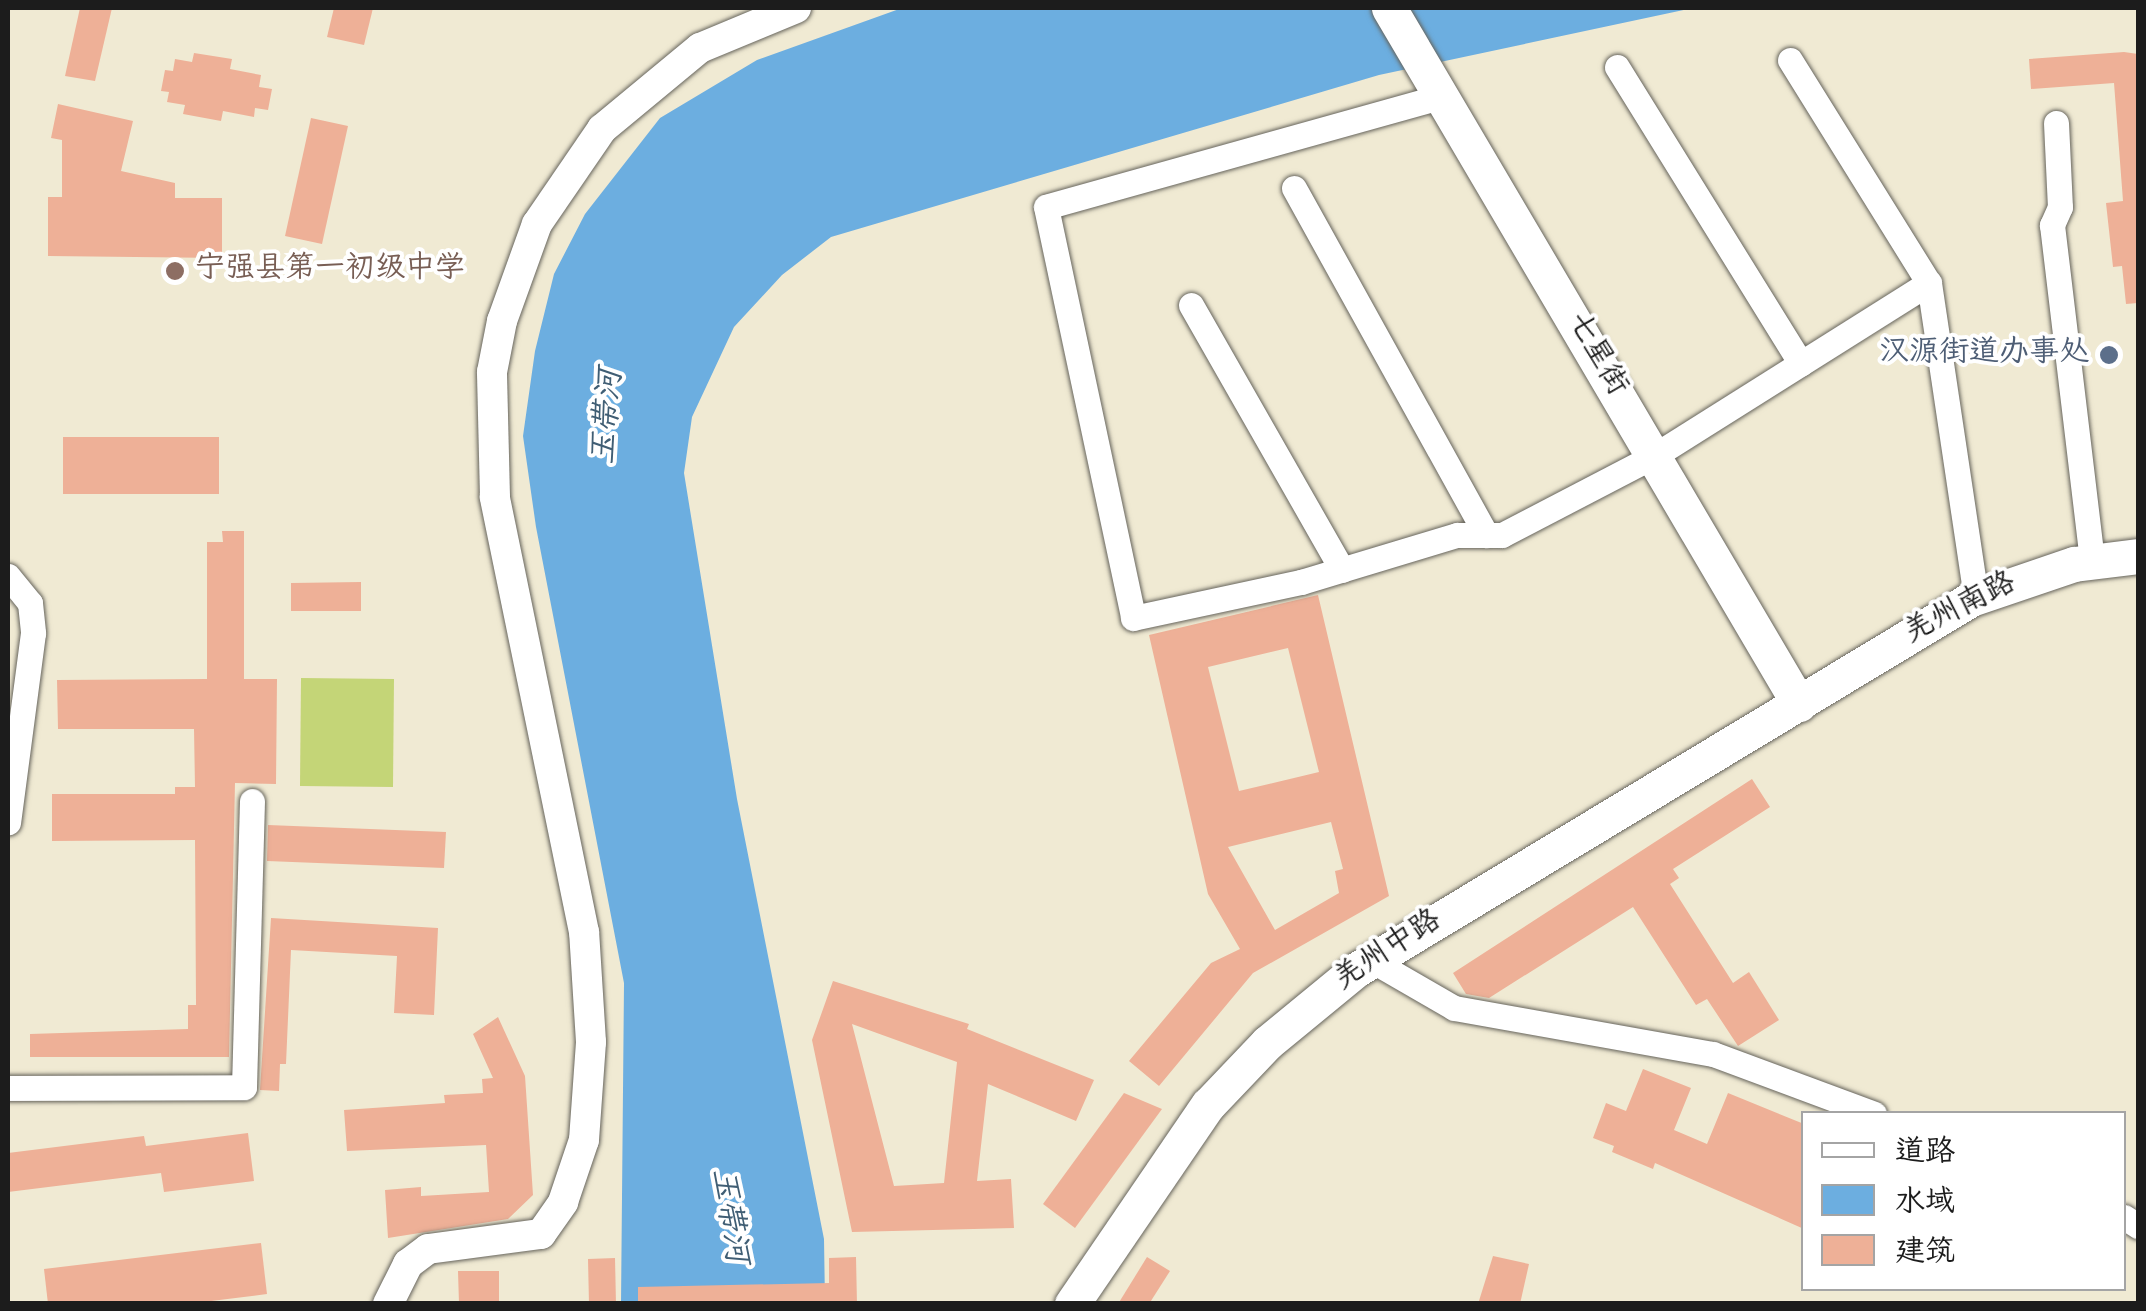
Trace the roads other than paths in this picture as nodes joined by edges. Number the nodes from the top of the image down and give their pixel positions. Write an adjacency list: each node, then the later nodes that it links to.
1 (796, 8): 24 (street)
2 (1389, 8): 5 (main road, 七星街)
3 (1790, 60): 8 (street)
4 (1616, 67): 10 (street)
5 (1440, 90): 11 (main road, 七星街); 15 (street)
6 (2056, 123): 14 (street)
7 (1294, 188): 12 (street)
8 (1929, 283): 10 (street); 17 (street)
9 (1191, 305): 15 (street)
10 (1800, 364): 11 (street)
11 (1654, 456): 12 (street); 18 (main road, 七星街)
12 (1486, 535): 15 (street)
13 (2138, 556): 14 (main road, 羌州南路)
14 (2092, 561): 17 (main road, 羌州南路)
15 (1342, 570)
16 (8, 576): 20 (street)
17 (1976, 597): 18 (main road, 羌州南路)
18 (1798, 704): 21 (main road, 羌州中路)
19 (252, 801): 22 (street)
20 (8, 822)
21 (1371, 960): 23 (street); 25 (main road, 羌州中路)
22 (8, 1088)
23 (1866, 1111)
24 (388, 1304)
25 (1072, 1304)

